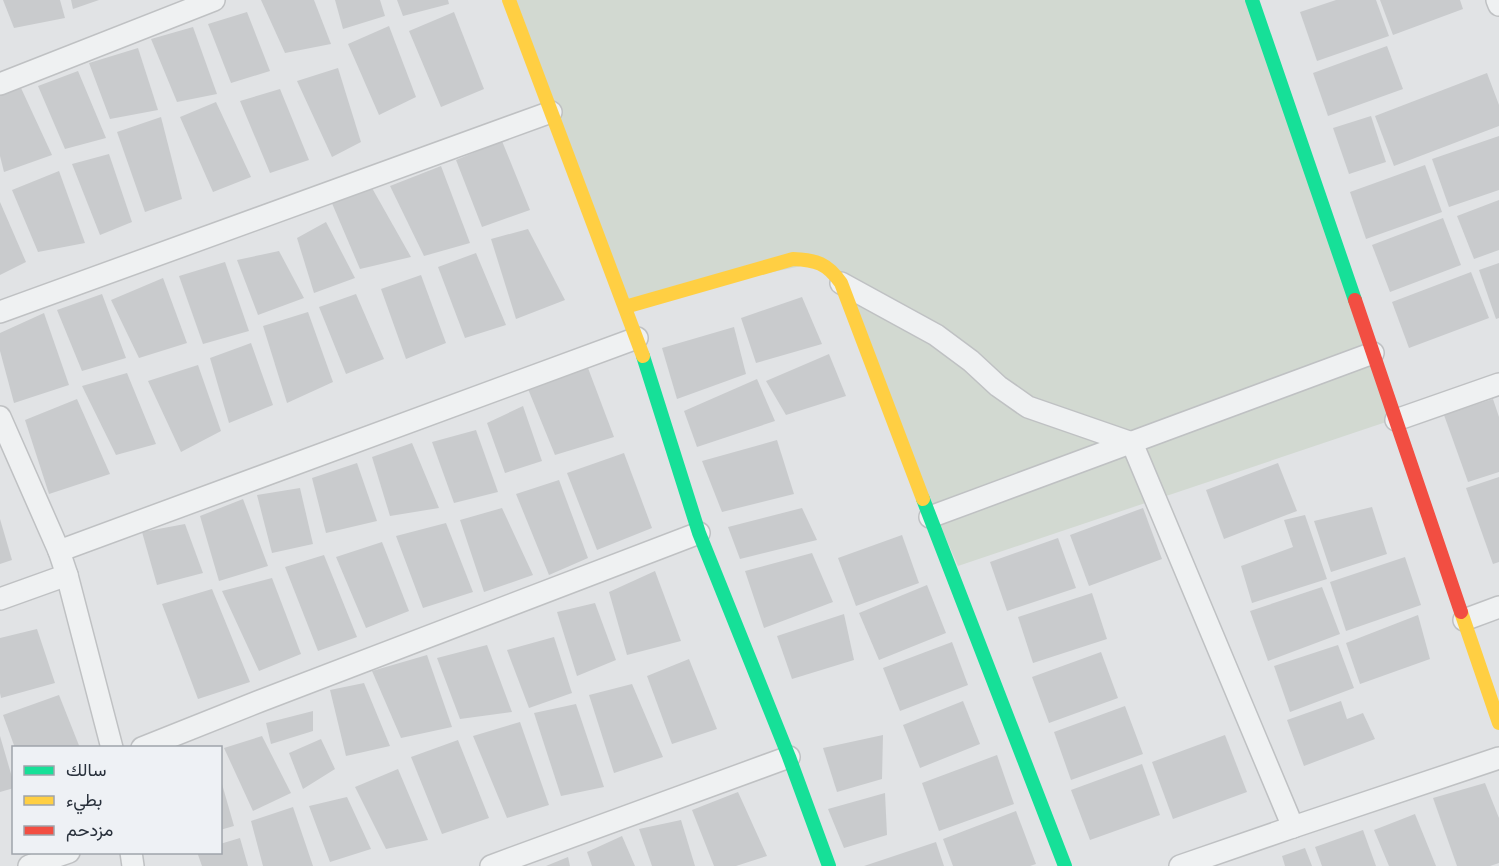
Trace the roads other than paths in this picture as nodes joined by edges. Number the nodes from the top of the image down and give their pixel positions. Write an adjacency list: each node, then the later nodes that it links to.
1 (214, 0): 6 (street)
2 (509, 0): 7 (street)
3 (1252, 0): 12 (street)
4 (1497, 0): 5 (street)
5 (1499, 5)
6 (0, 84)
7 (551, 112): 9 (street); 10 (street)
8 (841, 283): 9 (street); 16 (street); 17 (street)
9 (625, 307): 11 (street)
10 (0, 312)
11 (637, 338): 18 (street); 19 (street)
12 (1373, 353): 15 (street); 16 (street)
13 (1499, 384): 15 (street)
14 (0, 417): 19 (street)
15 (1396, 420): 23 (street)
16 (1132, 443): 17 (street); 29 (street)
17 (930, 517): 34 (street)
18 (699, 532): 26 (street); 27 (street)
19 (59, 551): 20 (street)
20 (67, 575): 21 (street); 25 (street)
21 (0, 599)
22 (1499, 607): 23 (street)
23 (1464, 620): 24 (street)
24 (1499, 723)
25 (112, 746)
26 (145, 746)
27 (789, 757): 32 (street); 33 (street)
28 (1499, 758): 29 (street)
29 (1293, 826): 35 (street)
30 (63, 854): 31 (street)
31 (29, 866)
32 (491, 866)
33 (829, 866)
34 (1065, 866)
35 (1180, 866)

